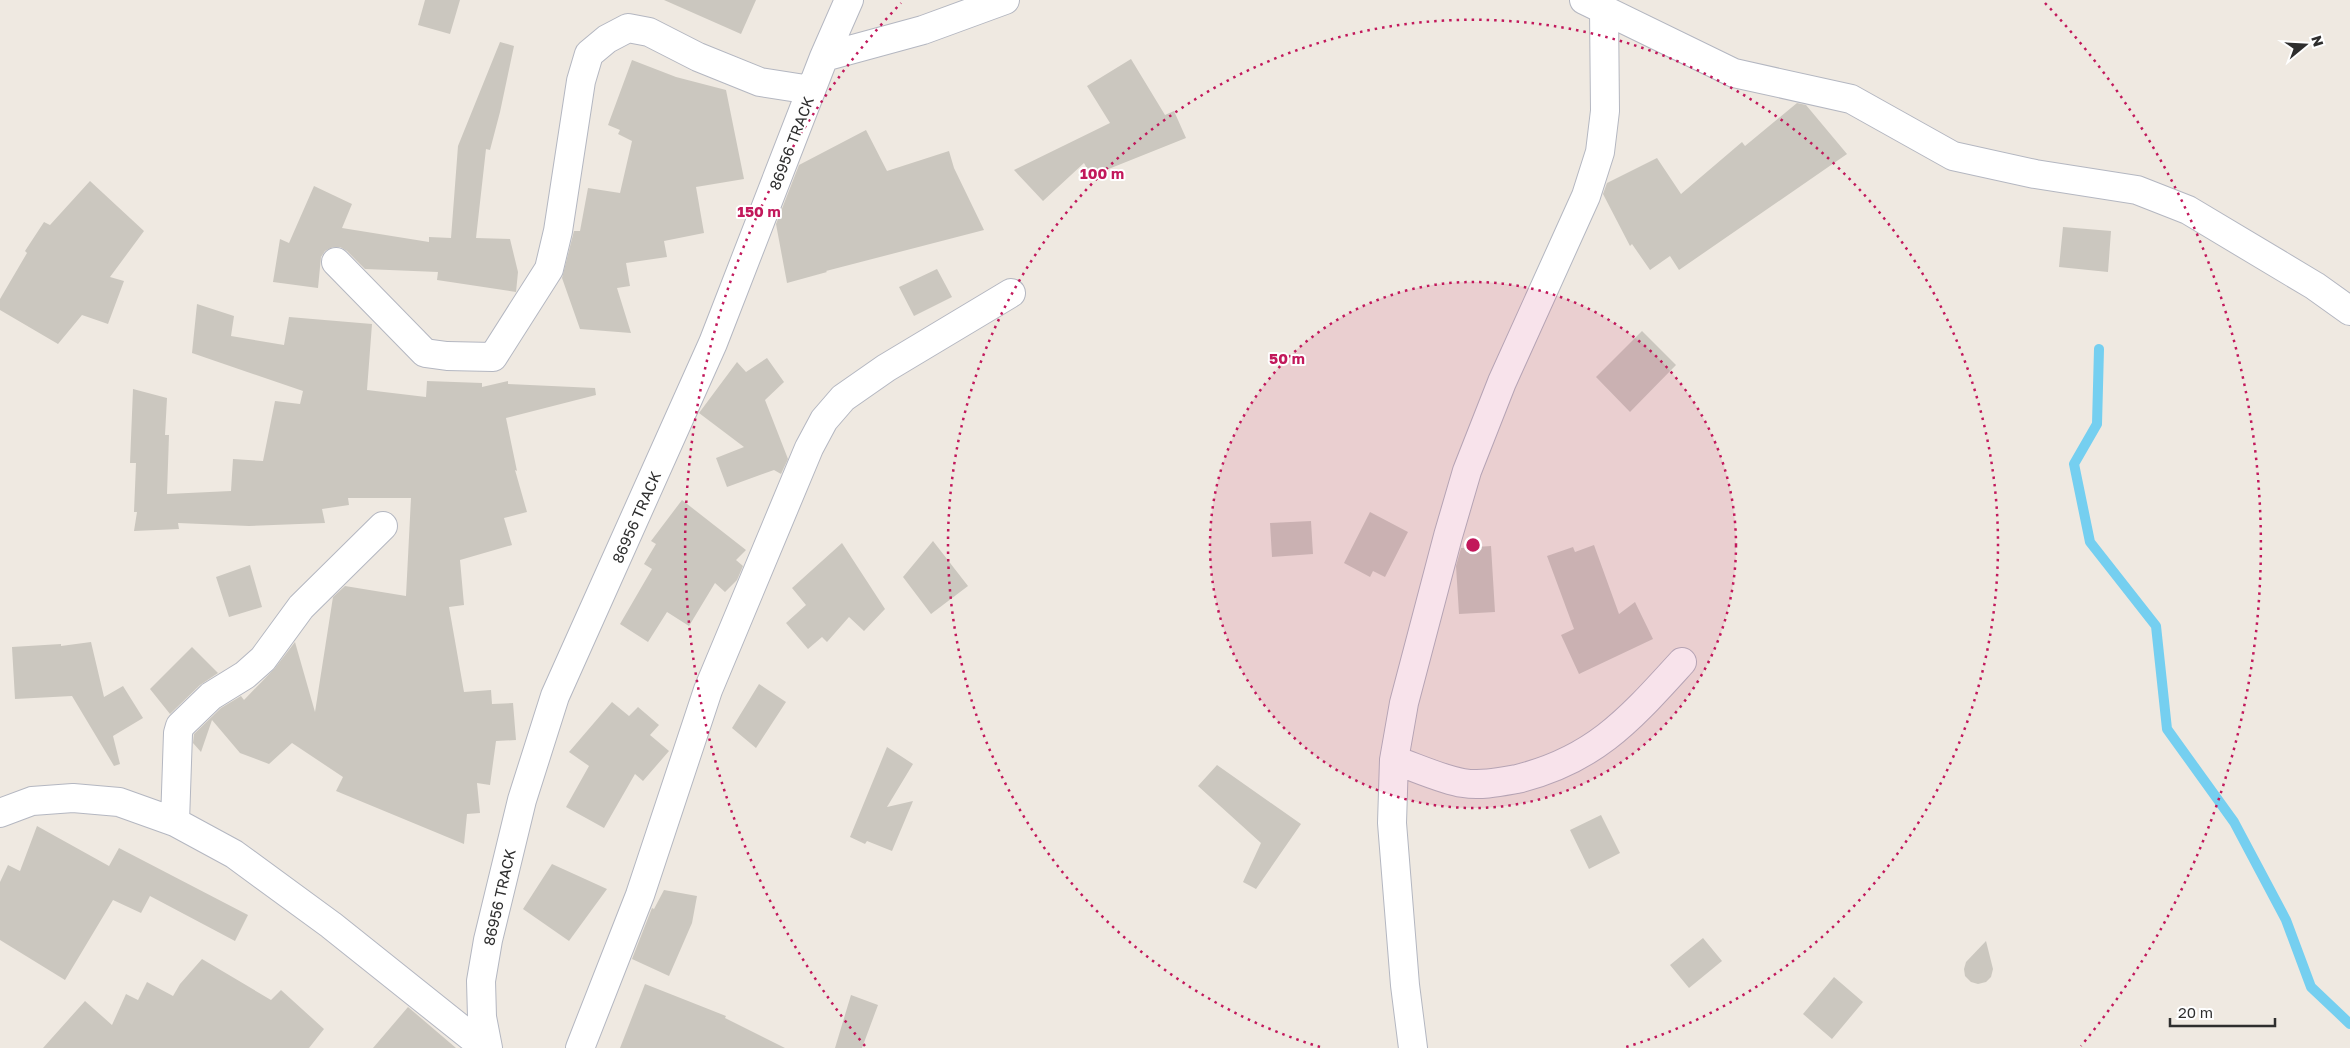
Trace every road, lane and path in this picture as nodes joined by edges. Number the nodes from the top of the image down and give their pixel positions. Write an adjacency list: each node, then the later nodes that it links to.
1 (849, 0): 4 (street, 86956 TRACK)
2 (1005, 0): 4 (street)
3 (1592, 3): 8 (street); 11 (street)
4 (824, 57): 5 (street, 86956 TRACK)
5 (811, 90): 6 (street); 14 (street, 86956 TRACK)
6 (336, 262)
7 (1011, 293): 15 (street)
8 (2350, 311)
9 (383, 526): 13 (street)
10 (1682, 662): 11 (street)
11 (1394, 760): 16 (street)
12 (0, 813): 13 (street)
13 (175, 822): 14 (street)
14 (487, 1048)
15 (580, 1048)
16 (1413, 1048)

